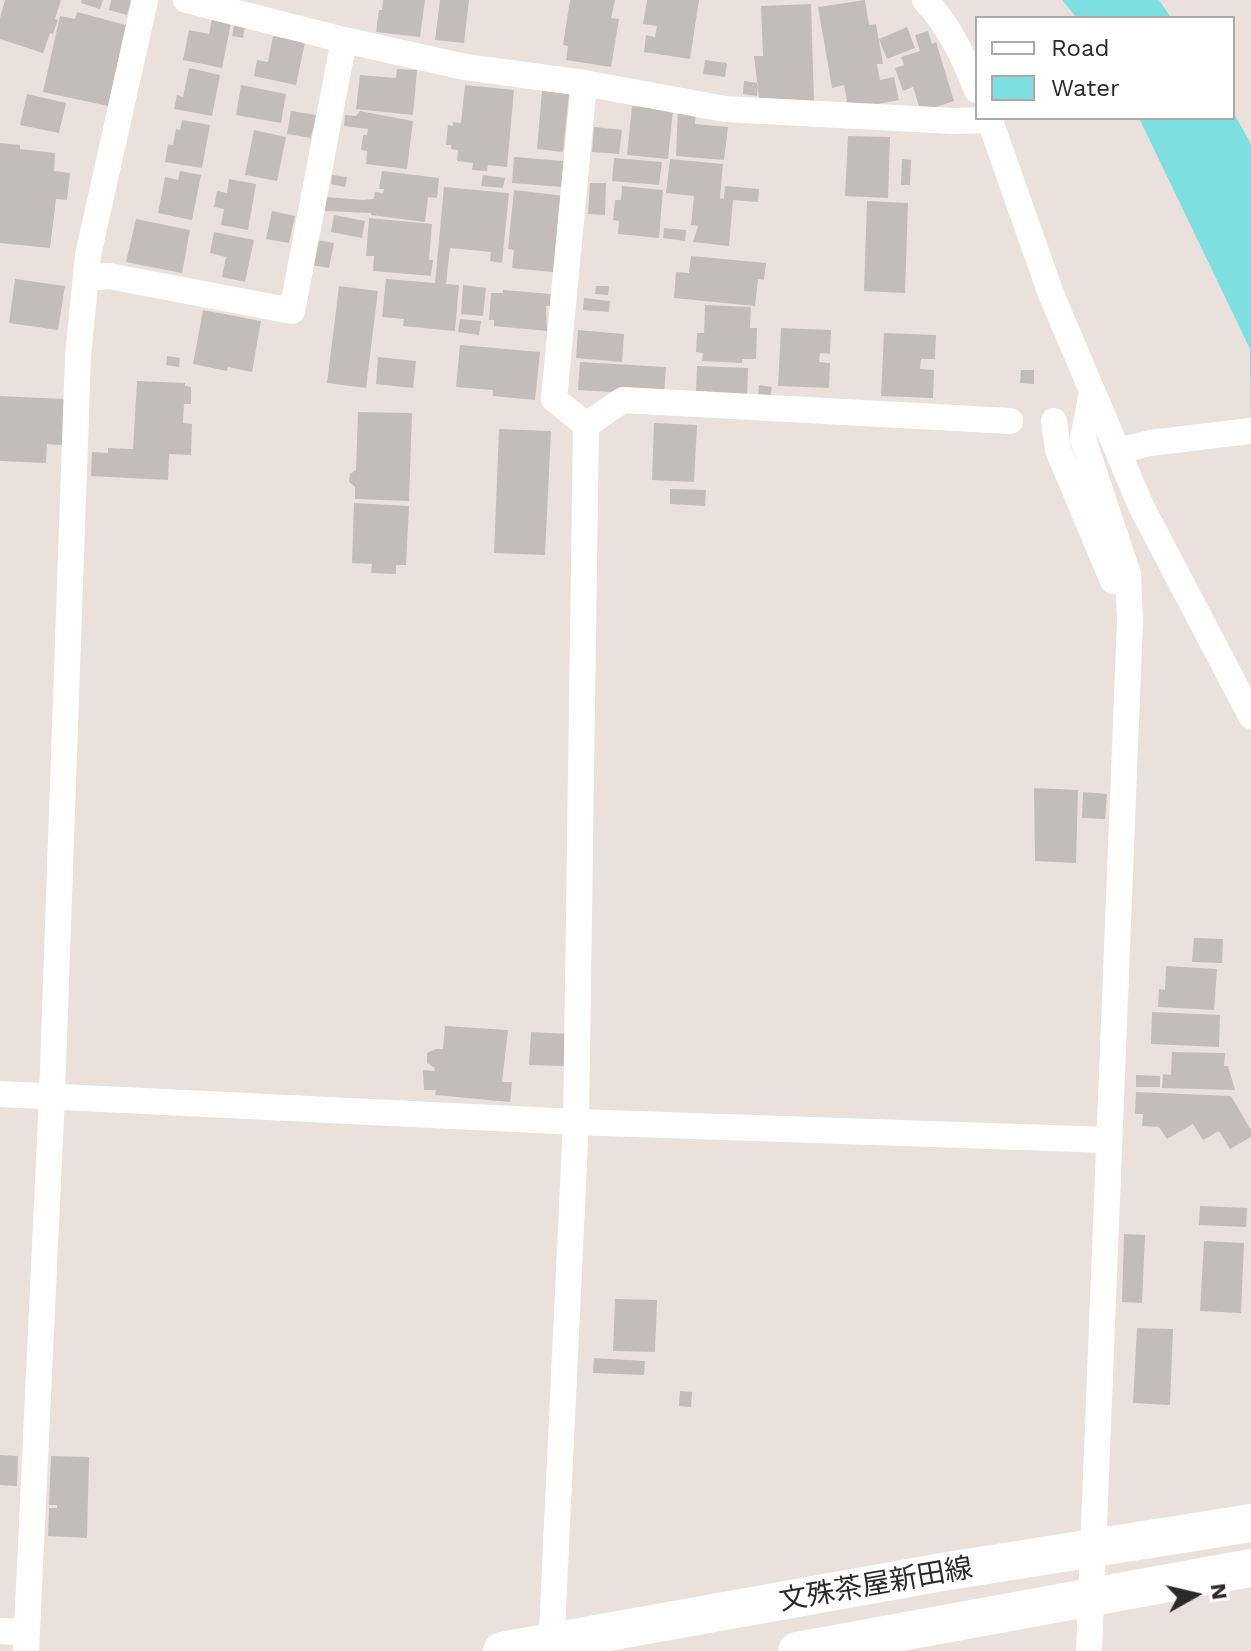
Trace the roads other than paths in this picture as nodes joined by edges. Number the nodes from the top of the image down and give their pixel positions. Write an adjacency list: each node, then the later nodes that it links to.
1 (145, 0): 9 (street)
2 (186, 0): 4 (street)
3 (925, 0): 6 (street)
4 (344, 40): 5 (street); 9 (street)
5 (584, 83): 7 (street); 13 (street)
6 (975, 85)
7 (975, 120)
8 (989, 120): 10 (street)
9 (86, 278): 19 (street)
10 (1092, 392): 15 (street); 16 (street)
11 (1010, 421): 13 (street)
12 (1054, 421): 16 (street)
13 (586, 425): 20 (street)
14 (1251, 431): 15 (street)
15 (1118, 451): 17 (street)
16 (1130, 621): 21 (street)
17 (1251, 716)
18 (0, 1094): 19 (street)
19 (52, 1096): 20 (street); 25 (street)
20 (576, 1122): 21 (street); 26 (street)
21 (1109, 1140): 29 (street)
22 (1251, 1523): 26 (main road, 文殊茶屋新田線)
23 (1251, 1568): 28 (main road, 文殊茶屋新田線)
24 (0, 1631): 25 (street)
25 (26, 1642)
26 (551, 1647): 27 (main road, 文殊茶屋新田線)
27 (502, 1651)
28 (797, 1651)
29 (1089, 1651)

